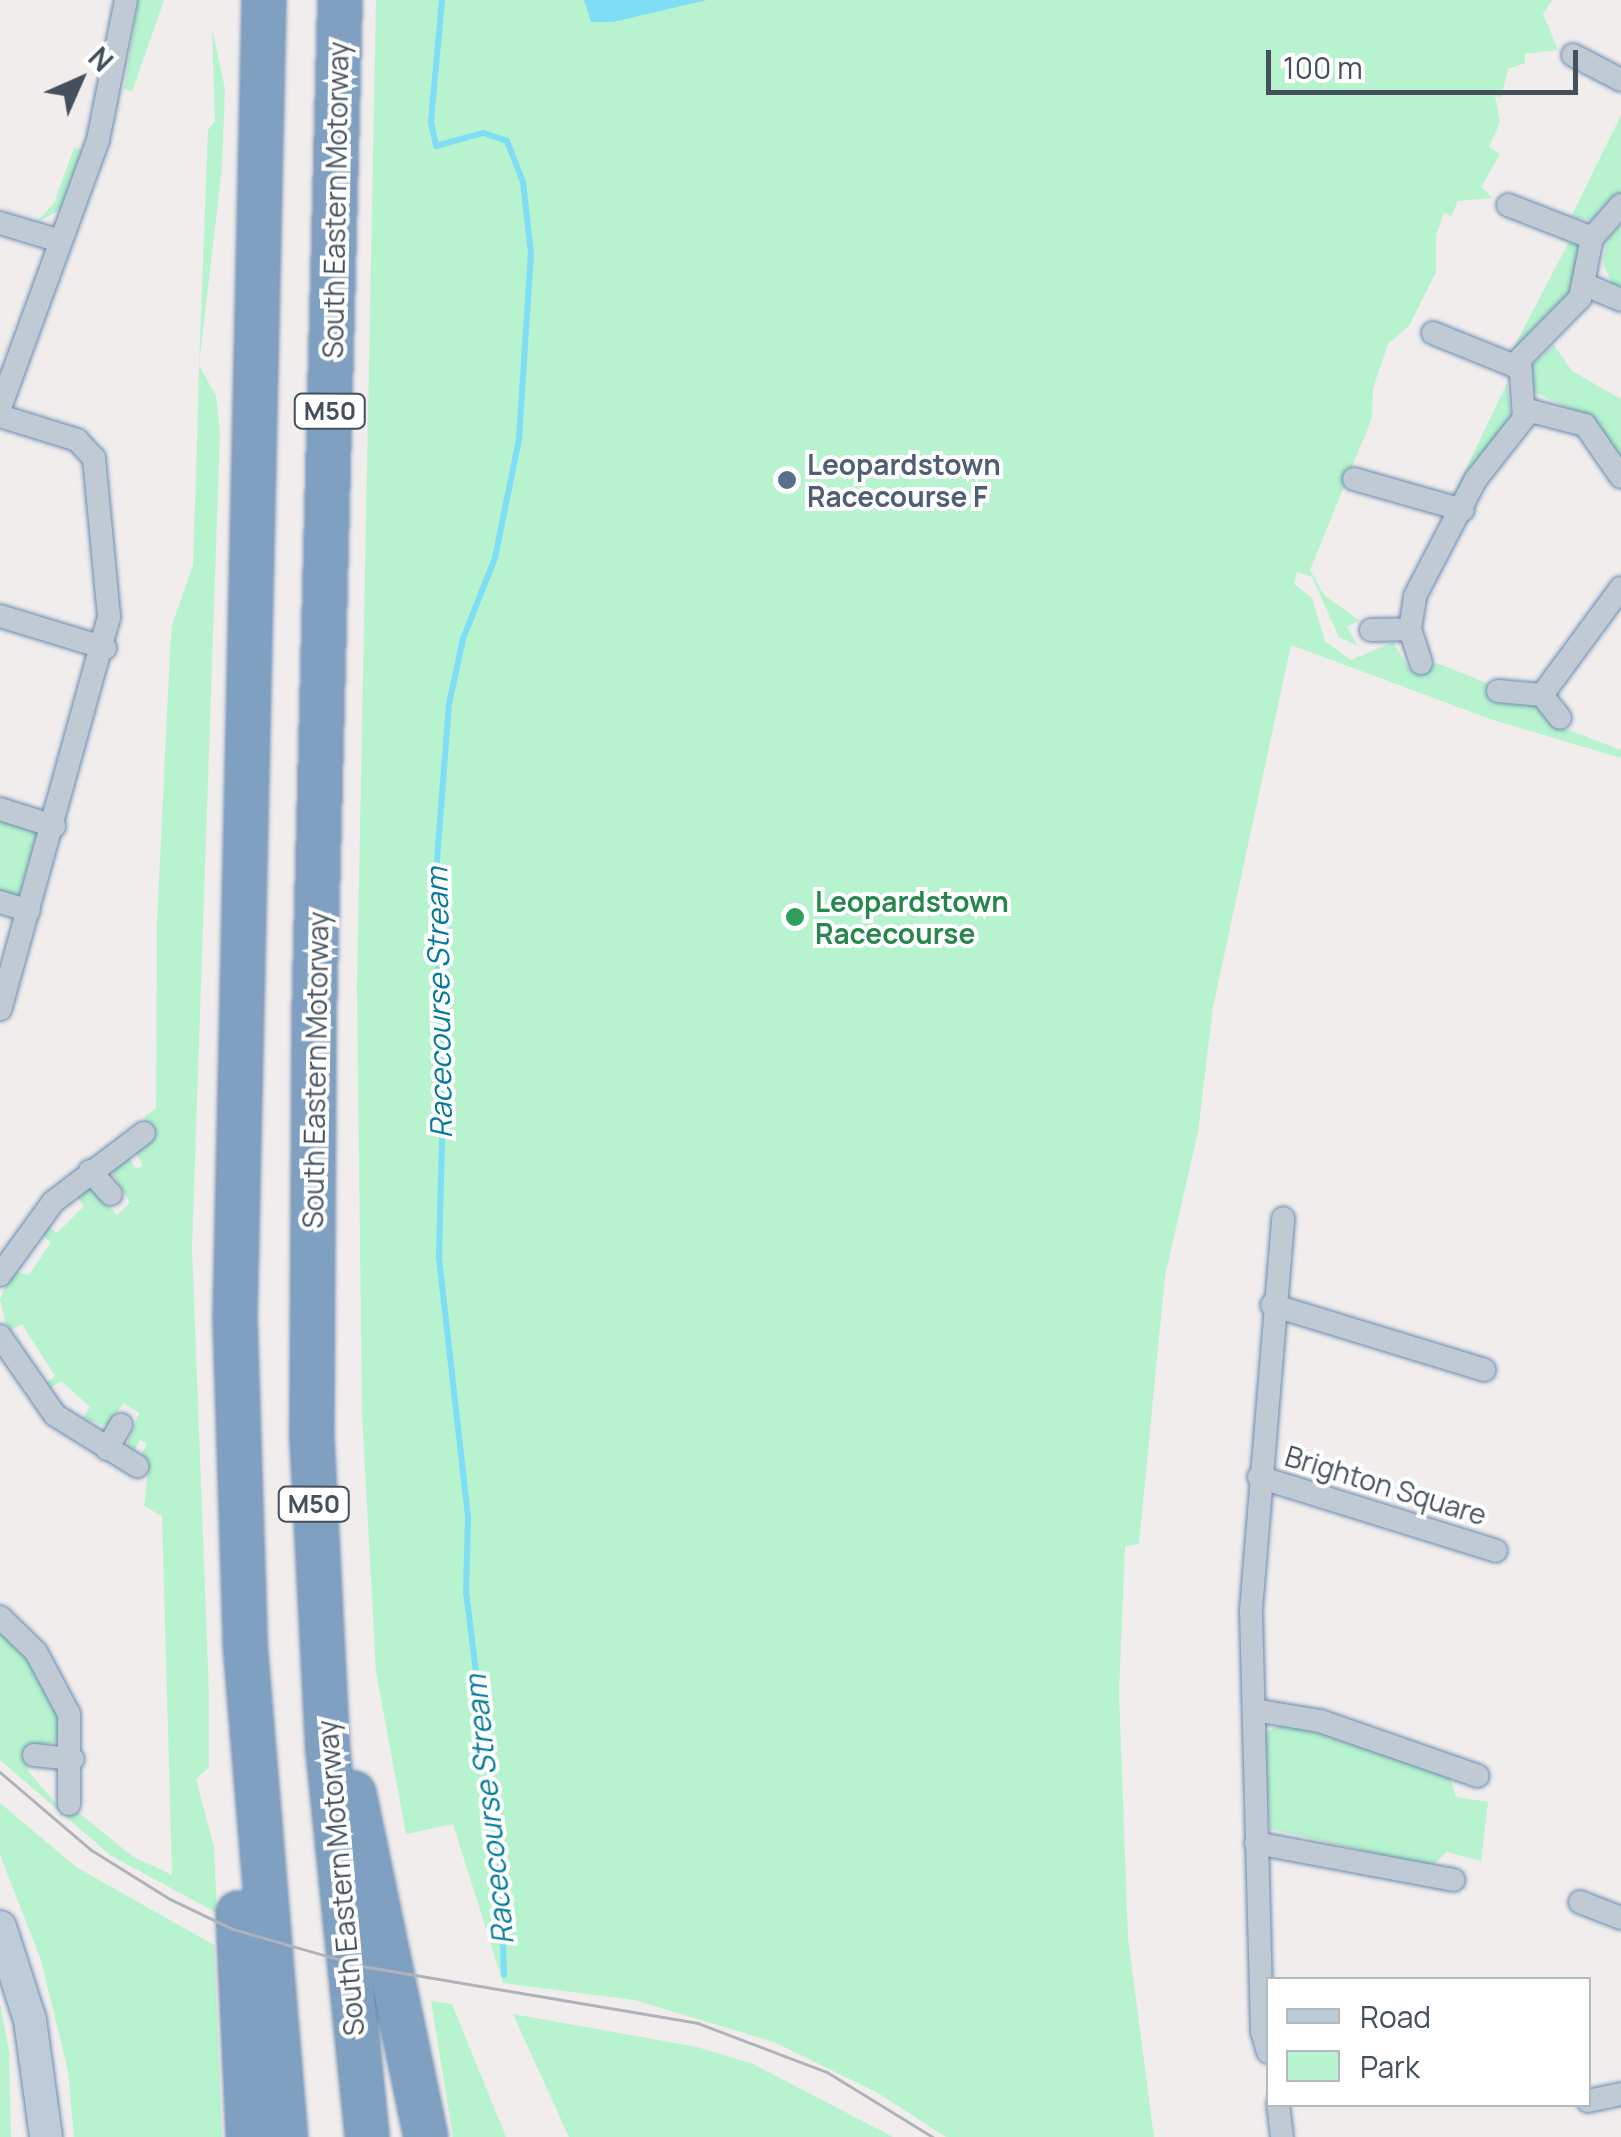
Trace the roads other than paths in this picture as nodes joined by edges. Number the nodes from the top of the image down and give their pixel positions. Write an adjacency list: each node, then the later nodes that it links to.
1 (126, 0): 10 (street)
2 (264, 0): 30 (highway, M50)
3 (340, 0): 33 (highway, South Eastern Motorway / M50)
4 (1573, 55): 5 (street)
5 (1621, 80)
6 (1508, 204): 9 (street)
7 (1621, 205): 9 (street)
8 (0, 223): 10 (street)
9 (1592, 238): 11 (street)
10 (60, 241): 15 (street)
11 (1586, 285): 12 (street); 14 (street)
12 (1621, 300)
13 (1432, 333): 14 (street)
14 (1517, 367): 16 (street)
15 (0, 408)
16 (1527, 410): 18 (street); 20 (street)
17 (0, 416): 25 (street)
18 (1621, 478)
19 (1354, 480): 20 (street)
20 (1463, 510): 23 (street)
21 (1621, 588): 28 (street)
22 (0, 616): 25 (street)
23 (1410, 629): 24 (street); 26 (street)
24 (1372, 630)
25 (106, 648): 32 (street)
26 (1421, 663)
27 (1498, 691): 28 (street)
28 (1542, 696): 29 (street)
29 (1560, 718)
30 (244, 784): 66 (highway); 67 (highway, M50)
31 (0, 809): 32 (street)
32 (54, 826): 35 (street)
33 (319, 870): 68 (highway, South Eastern Motorway / M50); 69 (highway)
34 (0, 902): 35 (street)
35 (29, 911): 36 (street)
36 (0, 1008)
37 (144, 1133): 38 (street)
38 (90, 1171): 39 (street); 41 (street)
39 (111, 1194)
40 (1283, 1218): 42 (street, Brighton Square)
41 (0, 1274)
42 (1272, 1305): 44 (street); 48 (street, Brighton Square)
43 (0, 1336): 46 (street)
44 (1484, 1370)
45 (121, 1425): 46 (street)
46 (107, 1449): 47 (street)
47 (137, 1466)
48 (1258, 1477): 49 (street, Brighton Square); 51 (street, Brighton Square)
49 (1496, 1551)
50 (0, 1617): 53 (street)
51 (1254, 1710): 54 (street); 56 (street, Brighton Square)
52 (34, 1755): 53 (street)
53 (73, 1760): 55 (street)
54 (1478, 1776)
55 (69, 1804)
56 (1256, 1843): 57 (street); 61 (street, Brighton Square)
57 (1454, 1880)
58 (1580, 1902): 59 (street)
59 (1621, 1918)
60 (0, 1928): 65 (street)
61 (1266, 2017)
62 (1621, 2094): 63 (street)
63 (1591, 2100)
64 (1278, 2107): 70 (street)
65 (46, 2137)
66 (248, 2137)
67 (286, 2137)
68 (367, 2137)
69 (426, 2137)
70 (1282, 2137)

